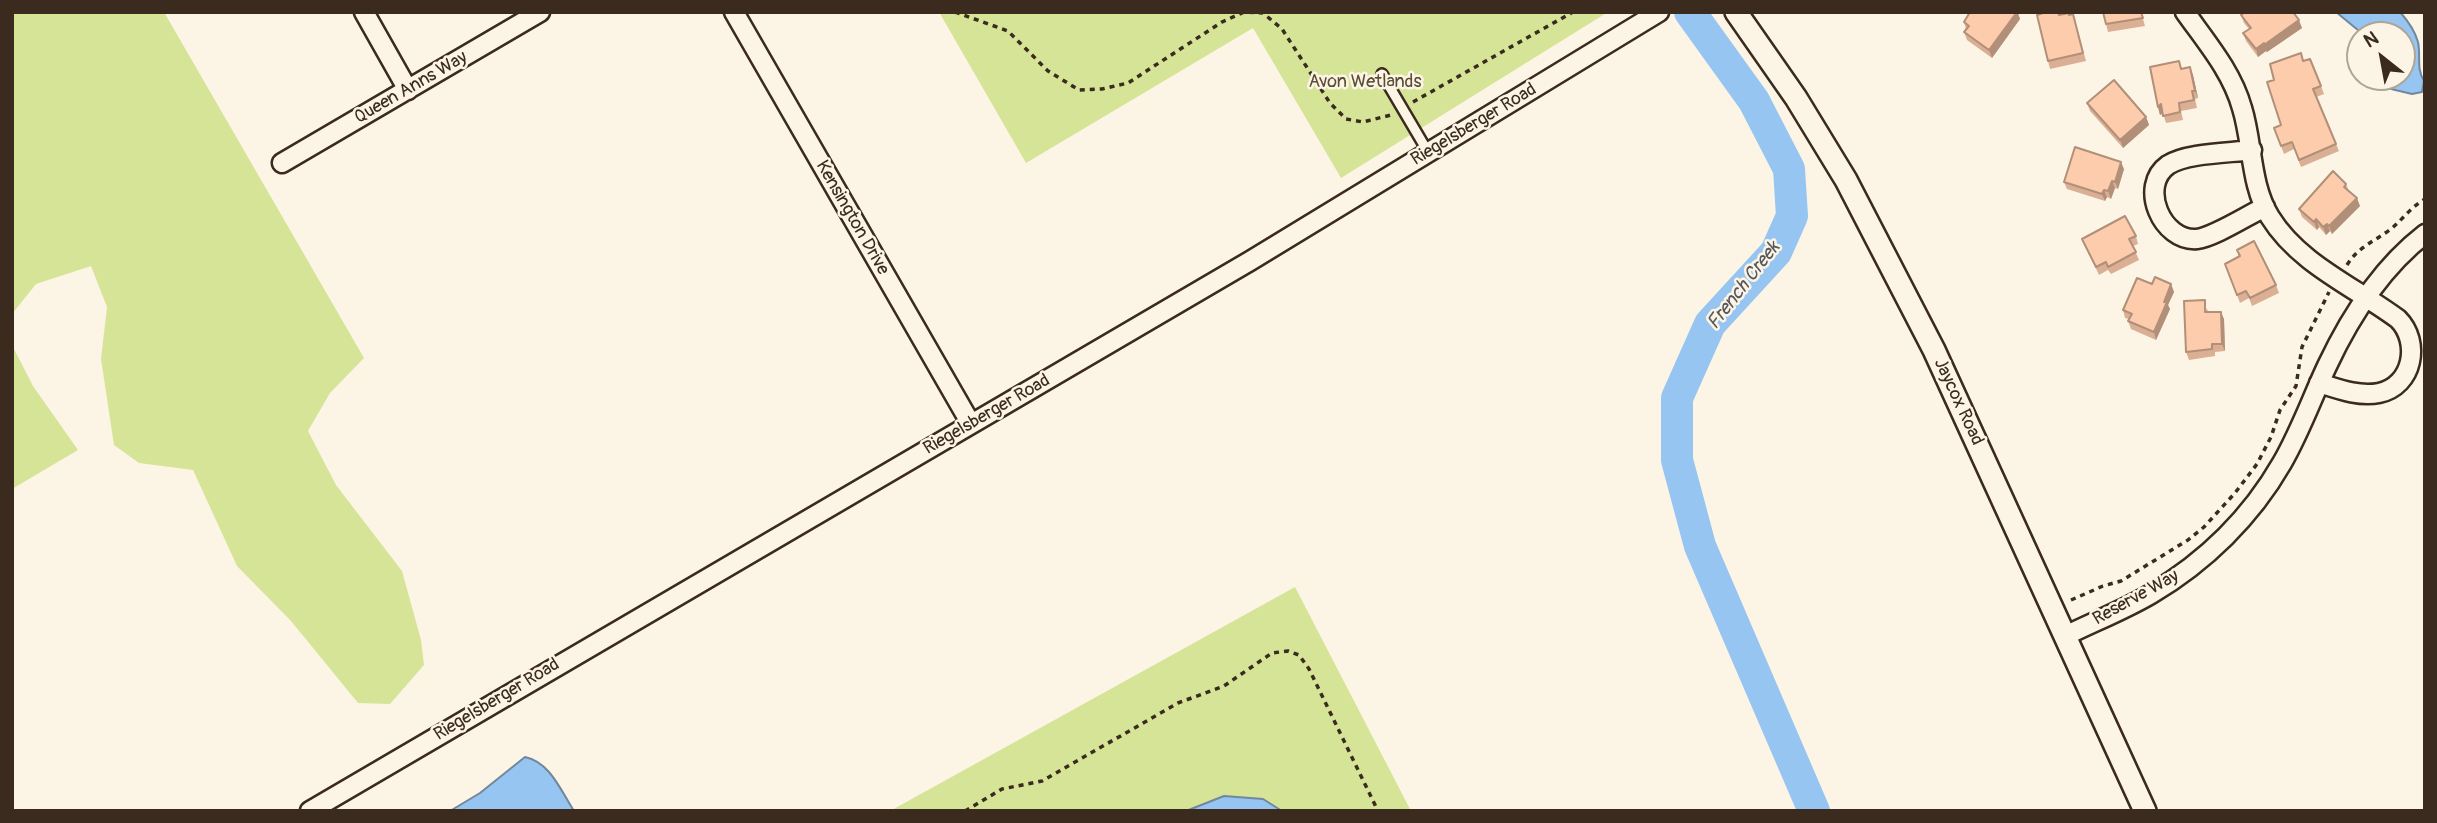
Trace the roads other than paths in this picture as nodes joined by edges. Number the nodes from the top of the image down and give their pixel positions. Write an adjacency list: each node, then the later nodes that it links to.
1 (364, 12): 8 (street)
2 (540, 12): 8 (street, Queen Anns Way)
3 (734, 12): 16 (street, Kensington Drive)
4 (1659, 12): 10 (street, Riegelsberger Road)
5 (1736, 12): 17 (street, Jaycox Road)
6 (2185, 12): 9 (street)
7 (1382, 74): 10 (lane)
8 (408, 90): 11 (street, Queen Anns Way)
9 (2252, 150): 12 (street); 12 (street)
10 (1428, 152): 16 (street, Riegelsberger Road)
11 (282, 163)
12 (2265, 207): 14 (street)
13 (2425, 234): 14 (street, Reserve Way)
14 (2365, 299): 15 (street, Reserve Way); 15 (street)
15 (2319, 383): 17 (street, Reserve Way)
16 (971, 424): 18 (street, Riegelsberger Road)
17 (2065, 636): 19 (street, Jaycox Road)
18 (310, 811)
19 (2145, 811)

